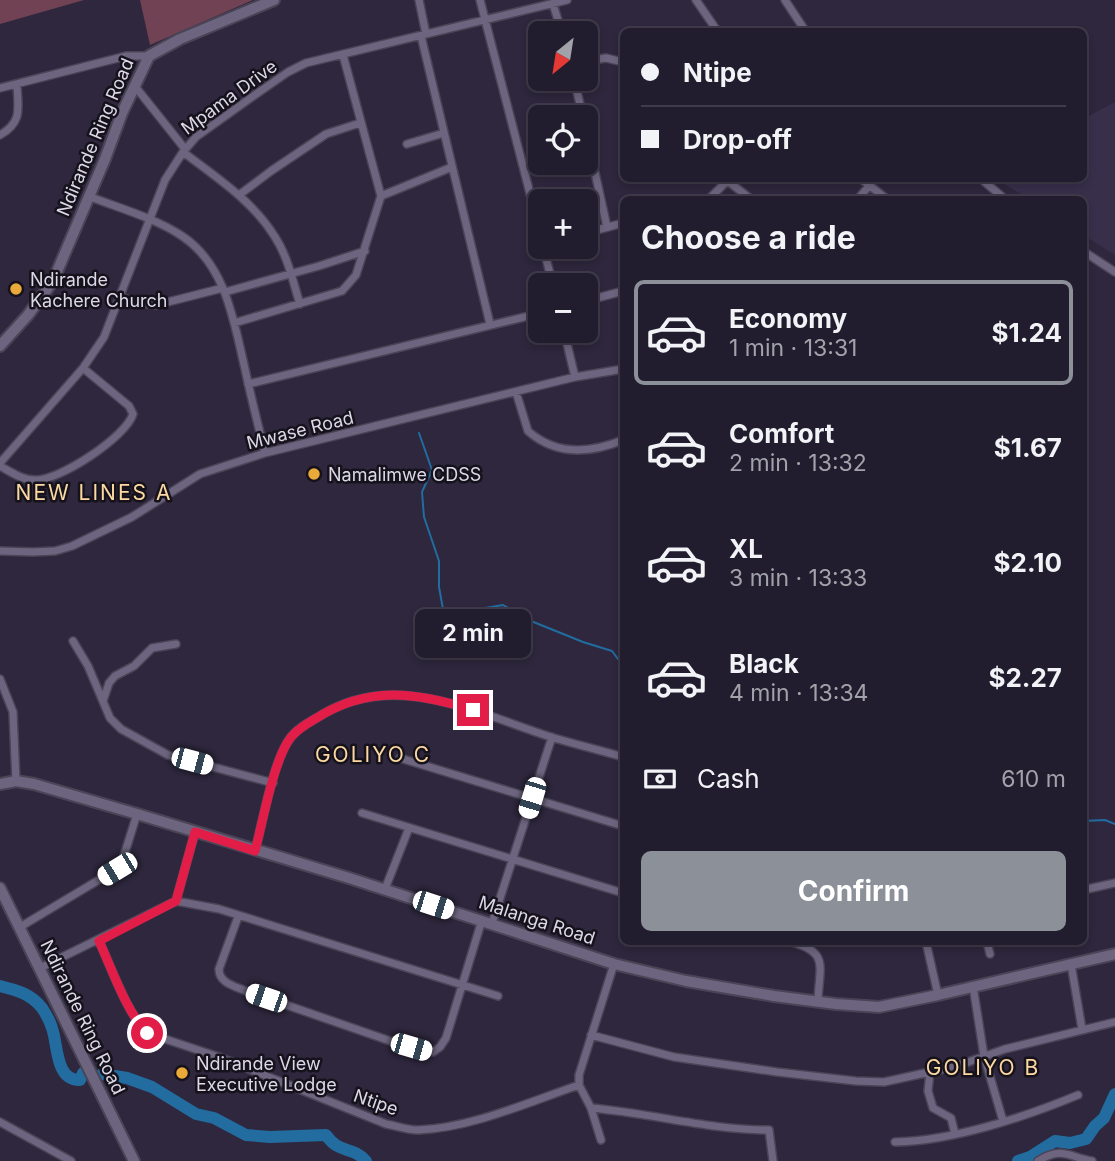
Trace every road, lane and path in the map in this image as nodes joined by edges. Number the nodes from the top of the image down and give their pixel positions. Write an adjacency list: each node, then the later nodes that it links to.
1 (274, 0): 14 (street, Ndirande Ring Road)
2 (419, 0): 12 (street)
3 (481, 0): 8 (street)
4 (567, 0): 7 (street, Mpama Drive)
5 (696, 0): 10 (street)
6 (785, 0): 11 (street)
7 (553, 4): 8 (street, Mpama Drive); 9 (street)
8 (485, 18): 12 (street, Mpama Drive); 32 (street)
9 (558, 21)
10 (715, 28)
11 (803, 28)
12 (424, 35): 13 (street, Mpama Drive); 21 (street)
13 (343, 55): 20 (street); 24 (street, Mpama Drive)
14 (149, 57): 17 (street); 18 (street, Ndirande Ring Road)
15 (598, 59): 16 (street)
16 (620, 61)
17 (17, 85): 19 (street); 22 (street)
18 (134, 85): 24 (street); 35 (street, Ndirande Ring Road)
19 (0, 88)
20 (360, 123): 34 (street); 36 (street)
21 (444, 133): 23 (street); 25 (street)
22 (0, 135)
23 (407, 144)
24 (184, 150): 34 (street); 43 (street, Mpama Drive)
25 (452, 167): 36 (street); 58 (street)
26 (596, 175): 45 (street)
27 (723, 182): 37 (street)
28 (728, 182): 38 (street)
29 (865, 182): 31 (street)
30 (984, 182): 33 (street)
31 (870, 186): 39 (street); 40 (street)
32 (529, 189)
33 (994, 191): 41 (street); 42 (street)
34 (239, 195): 50 (street)
35 (88, 196): 43 (street); 60 (street, Ndirande Ring Road)
36 (381, 196): 47 (street)
37 (711, 196)
38 (747, 196)
39 (861, 196)
40 (883, 196)
41 (991, 196)
42 (1001, 196)
43 (149, 220): 51 (street); 53 (street, Mpama Drive)
44 (620, 224): 45 (street)
45 (607, 227): 46 (street)
46 (598, 230)
47 (365, 251): 50 (street); 55 (street)
48 (1087, 254): 49 (street)
49 (1115, 272)
50 (290, 274): 51 (street); 55 (street)
51 (224, 290): 53 (street); 57 (street)
52 (620, 292): 54 (street)
53 (120, 297): 61 (street, Mpama Drive)
54 (598, 297)
55 (300, 304): 57 (street)
56 (528, 316): 58 (street)
57 (234, 323): 64 (street)
58 (490, 324): 64 (street)
59 (567, 343): 63 (street)
60 (0, 346)
61 (83, 368): 68 (street, Mpama Drive); 68 (street)
62 (620, 370): 63 (street, Mwase Road)
63 (575, 377): 65 (street, Mwase Road)
64 (248, 384): 67 (street)
65 (516, 392): 66 (street); 67 (street, Mwase Road)
66 (620, 441)
67 (265, 453): 69 (street, Mwase Road)
68 (0, 464)
69 (0, 551)
70 (73, 641): 73 (street)
71 (176, 644): 73 (street)
72 (0, 678): 77 (street)
73 (103, 702): 78 (street)
74 (552, 737): 75 (street); 78 (street); 80 (street)
75 (620, 756)
76 (400, 758): 80 (street)
77 (16, 781): 79 (street, Malanga Road); 82 (street, Malanga Road)
78 (273, 783): 86 (street)
79 (0, 784)
80 (532, 798): 83 (street); 87 (street)
81 (362, 813): 84 (street)
82 (137, 814): 85 (street, Malanga Road); 96 (street)
83 (620, 825)
84 (409, 828): 87 (street); 89 (street)
85 (195, 832): 86 (street, Malanga Road); 93 (street)
86 (255, 851): 89 (street, Malanga Road)
87 (513, 860): 91 (street); 95 (street)
88 (1115, 883): 90 (street)
89 (385, 889): 95 (street, Malanga Road)
90 (1087, 889)
91 (620, 892)
92 (2, 896): 96 (street, Ndirande Ring Road)
93 (176, 901): 94 (street); 97 (street)
94 (238, 916): 106 (street); 106 (street)
95 (487, 922): 103 (street, Malanga Road); 106 (street)
96 (20, 927): 105 (street, Ndirande Ring Road)
97 (99, 941): 105 (street); 116 (street, Ntipe)
98 (802, 945): 110 (street)
99 (927, 945): 108 (street)
100 (988, 945): 101 (street)
101 (990, 954)
102 (1115, 954): 104 (street, Malanga Road)
103 (614, 964): 110 (street, Malanga Road); 113 (street)
104 (1072, 964): 107 (street, Malanga Road); 112 (street)
105 (40, 968): 125 (street, Ndirande Ring Road)
106 (461, 985): 109 (street)
107 (972, 986): 108 (street, Malanga Road); 114 (street)
108 (938, 995): 110 (street, Malanga Road)
109 (498, 996)
110 (817, 1001)
111 (1115, 1022): 112 (street)
112 (1082, 1029): 114 (street)
113 (591, 1035): 115 (street); 116 (street)
114 (984, 1056): 115 (street); 119 (street)
115 (930, 1072): 121 (street)
116 (579, 1084): 118 (street)
117 (1078, 1095): 119 (street)
118 (591, 1108): 122 (street); 126 (street)
119 (1003, 1121): 121 (street)
120 (0, 1122): 124 (street)
121 (955, 1133): 123 (street)
122 (601, 1140)
123 (895, 1142)
124 (71, 1161)
125 (134, 1161)
126 (773, 1161)
127 (1038, 1161): 128 (street)
128 (1092, 1161)

